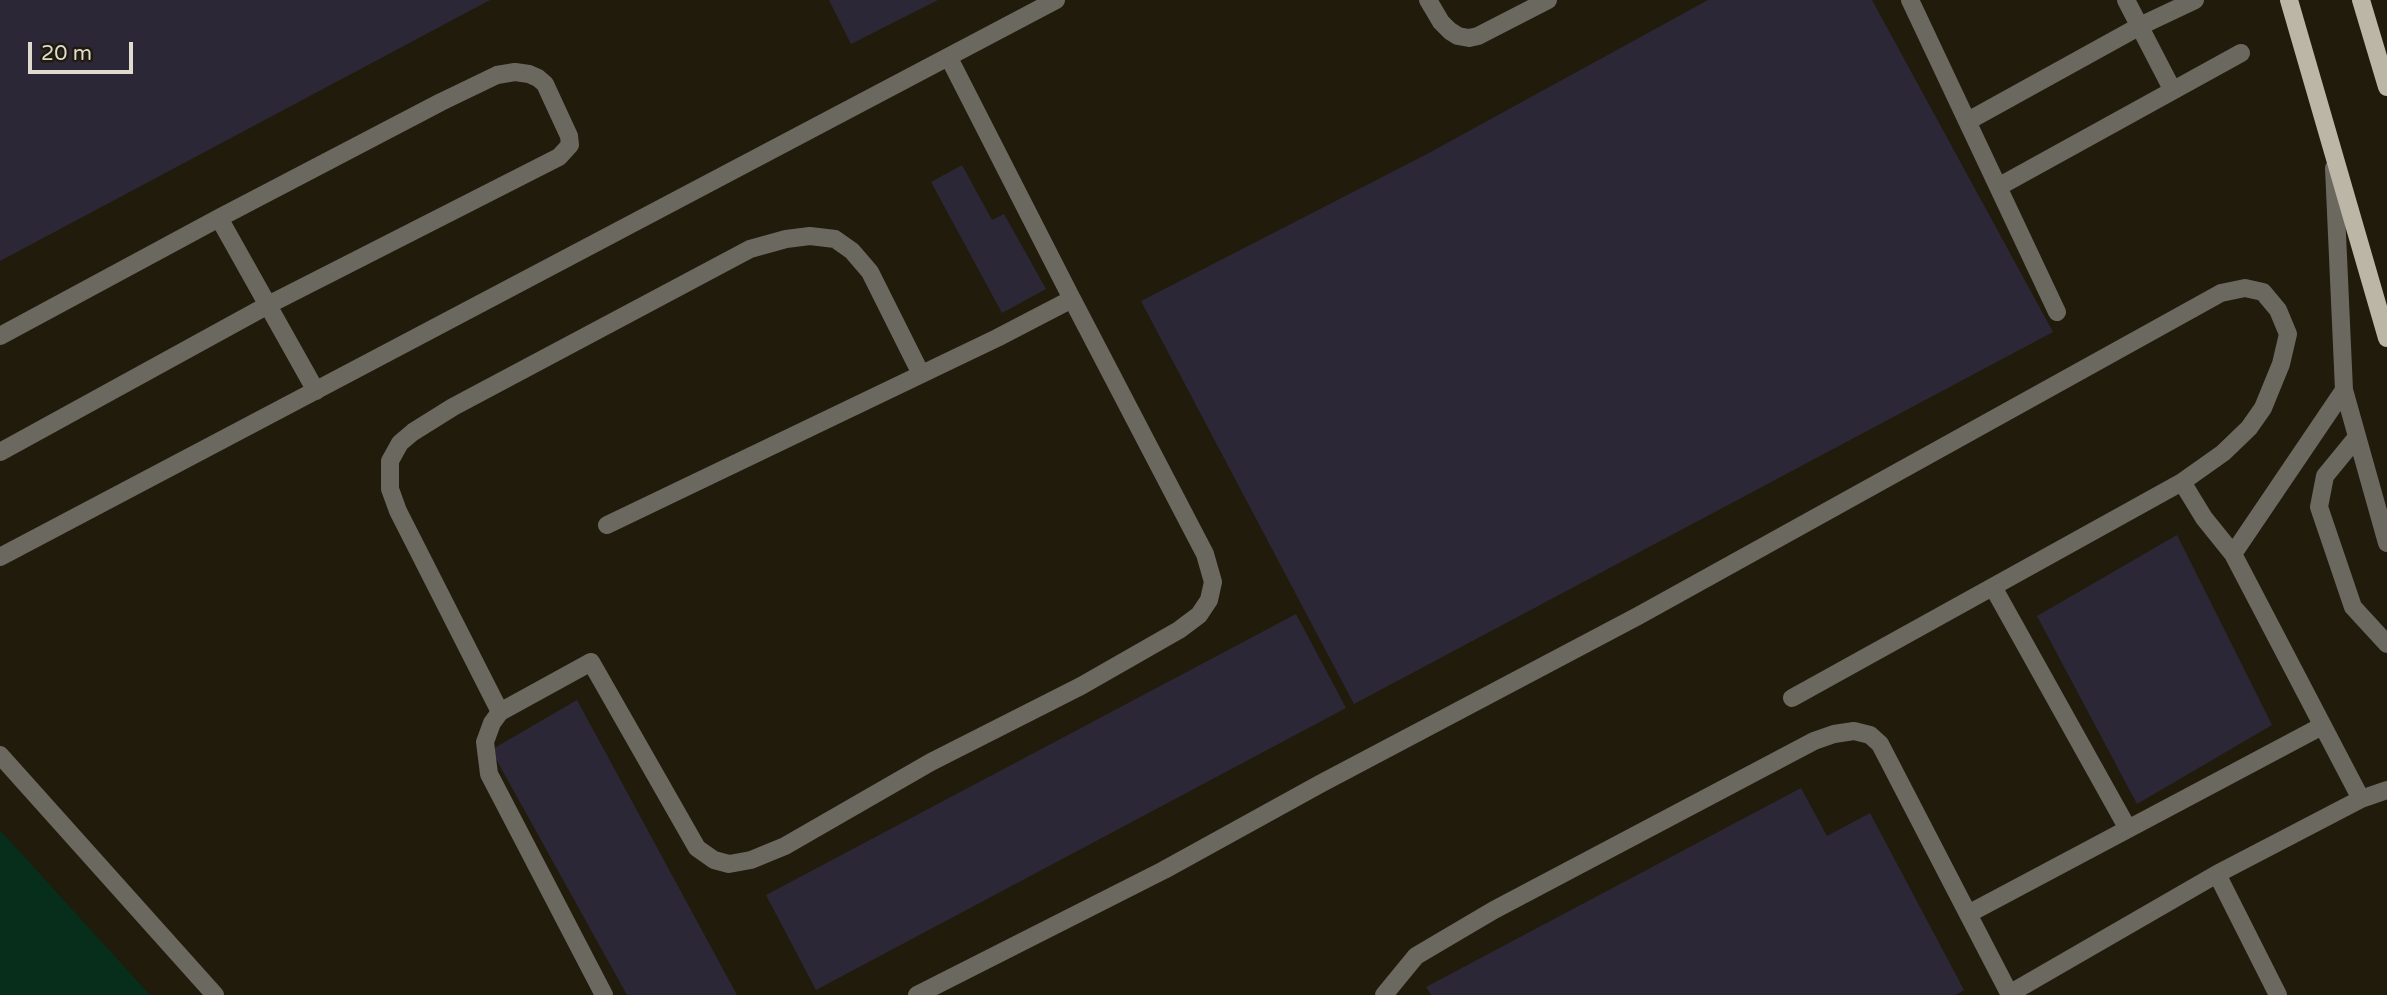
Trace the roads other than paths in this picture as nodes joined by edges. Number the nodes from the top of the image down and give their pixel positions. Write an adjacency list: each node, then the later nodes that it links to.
1 (1056, 0): 11 (street)
2 (1428, 0): 8 (street)
3 (1910, 0): 14 (street)
4 (2126, 0): 9 (street)
5 (2195, 0): 9 (street)
6 (2289, 0): 15 (main road)
7 (2361, 0): 12 (main road)
8 (1537, 2)
9 (2140, 26): 13 (street); 14 (street)
10 (2241, 53): 13 (street)
11 (949, 58): 18 (street); 25 (street)
12 (2387, 87)
13 (2172, 89): 16 (street)
14 (1968, 121): 16 (street)
15 (2333, 151): 22 (main road); 24 (street)
16 (1998, 187): 20 (street)
17 (219, 218): 19 (street); 19 (street); 21 (street)
18 (1072, 299): 23 (street); 36 (street)
19 (268, 305): 25 (street); 27 (street)
20 (2057, 312)
21 (0, 336)
22 (2387, 338)
23 (921, 374): 29 (street); 36 (street)
24 (2344, 390): 26 (street); 31 (street)
25 (316, 391): 32 (street)
26 (2357, 438): 30 (street); 34 (street)
27 (0, 452)
28 (2182, 482): 31 (street); 33 (street); 47 (street)
29 (607, 525)
30 (2387, 543)
31 (2233, 554): 37 (street)
32 (0, 557)
33 (1993, 587): 35 (street); 41 (street)
34 (2387, 644)
35 (1792, 698)
36 (500, 712): 46 (street)
37 (2322, 726): 40 (street); 41 (street)
38 (0, 755): 45 (street)
39 (2387, 790): 40 (street)
40 (2361, 799): 42 (street)
41 (2128, 829): 43 (street)
42 (2217, 874): 44 (street); 49 (street)
43 (1968, 914): 44 (street); 48 (street)
44 (2009, 994)
45 (215, 995)
46 (604, 995)
47 (917, 995)
48 (1384, 995)
49 (2278, 995)

